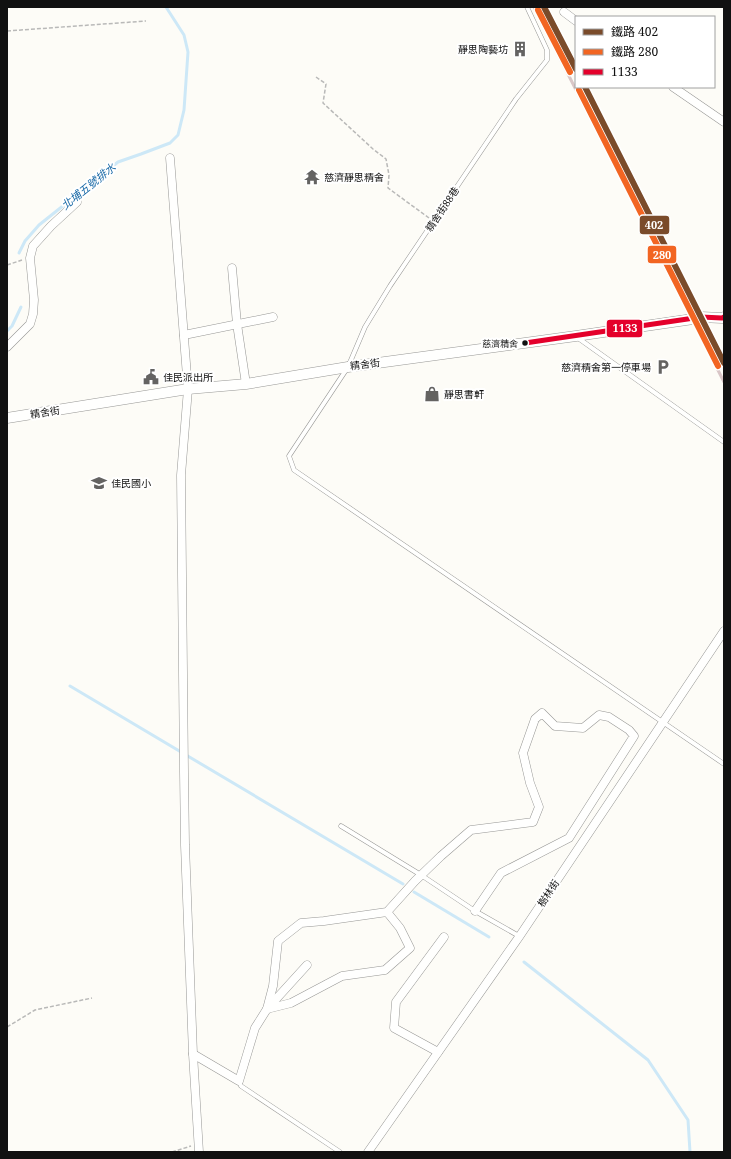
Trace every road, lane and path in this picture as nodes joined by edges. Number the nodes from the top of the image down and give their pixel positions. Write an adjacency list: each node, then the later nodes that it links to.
1 (527, 7): 11 (lane, 精舍街88巷)
2 (564, 12): 3 (street)
3 (575, 20)
4 (146, 21): 5 (path)
5 (7, 31)
6 (316, 77): 11 (path)
7 (674, 88): 8 (street)
8 (724, 122)
9 (170, 158): 18 (street)
10 (77, 202): 12 (street)
11 (434, 221): 21 (lane, 精舍街88巷)
12 (30, 258): 13 (path); 20 (street)
13 (7, 265)
14 (232, 268): 17 (street)
15 (273, 317): 17 (street)
16 (724, 318): 19 (street, 精舍街)
17 (237, 324): 18 (street); 22 (street)
18 (184, 335): 23 (street)
19 (576, 336): 21 (street, 精舍街); 25 (lane)
20 (7, 347)
21 (348, 366): 22 (street, 精舍街); 27 (lane, 精舍街88巷)
22 (246, 384): 23 (street, 精舍街)
23 (188, 389): 24 (street, 精舍街); 40 (street)
24 (7, 418)
25 (724, 442)
26 (724, 631): 27 (street, 樹林街)
27 (663, 723): 28 (lane); 34 (street, 樹林街)
28 (724, 764)
29 (341, 826): 30 (lane)
30 (421, 875): 31 (lane); 31 (street); 32 (street)
31 (475, 911): 34 (lane)
32 (387, 912): 37 (street); 37 (street)
33 (444, 937): 39 (street)
34 (520, 937): 39 (street, 樹林街)
35 (307, 965): 37 (street)
36 (92, 998): 38 (path)
37 (267, 1009): 41 (street)
38 (7, 1027)
39 (438, 1052): 46 (street, 樹林街)
40 (193, 1054): 41 (street); 42 (street)
41 (239, 1081): 45 (lane)
42 (198, 1143): 43 (path); 44 (street)
43 (172, 1152)
44 (199, 1152)
45 (340, 1152)
46 (368, 1152)

